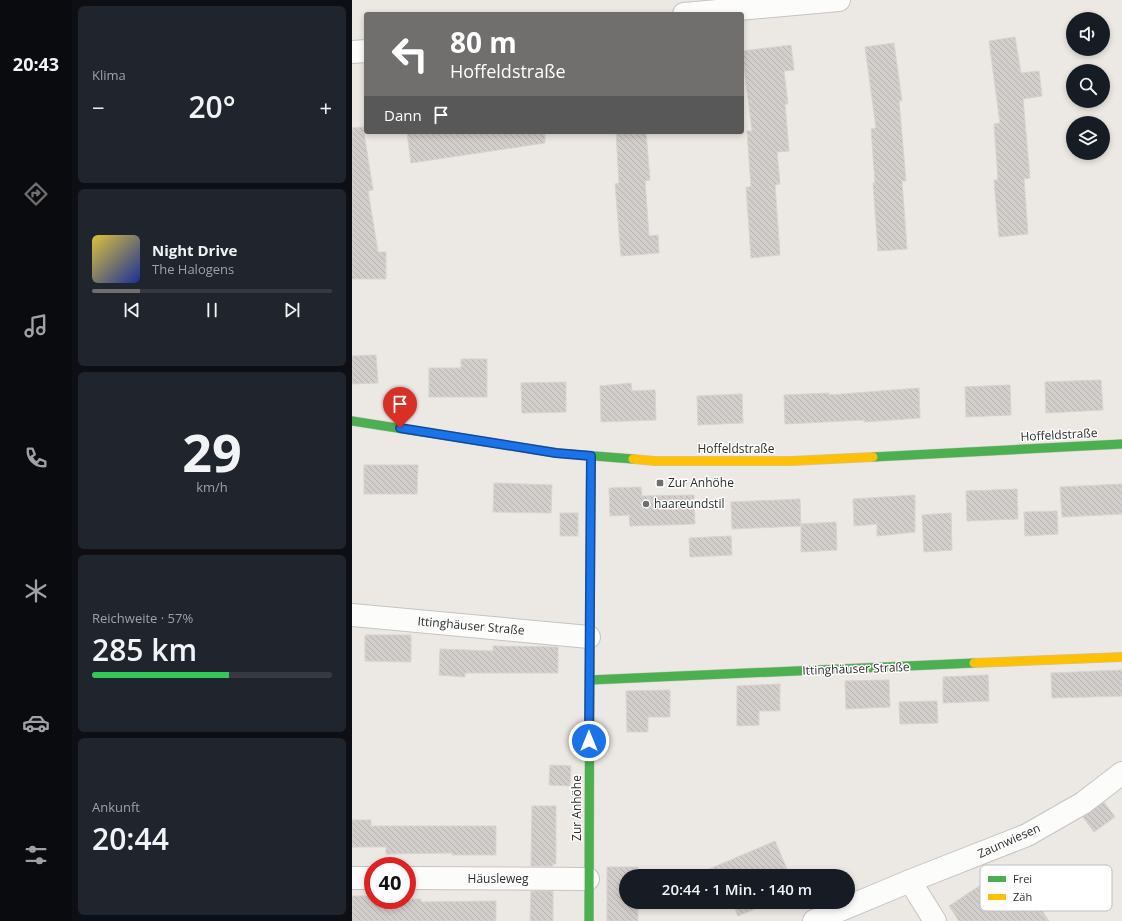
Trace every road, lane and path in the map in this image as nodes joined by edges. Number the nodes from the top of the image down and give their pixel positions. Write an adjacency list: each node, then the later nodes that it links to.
1 (839, 0): 2 (street)
2 (706, 12)
3 (364, 50): 4 (street)
4 (352, 52)
5 (352, 421): 7 (street, Hoffeldstraße)
6 (1122, 444): 7 (street, Hoffeldstraße)
7 (591, 456): 9 (street, Zur Anhöhe)
8 (352, 615): 9 (street, Ittinghäuser Straße)
9 (589, 636): 11 (street, Zur Anhöhe)
10 (1122, 657): 11 (street, Ittinghäuser Straße)
11 (590, 680): 16 (street, Zur Anhöhe)
12 (1122, 773): 17 (street, Zaunwiesen)
13 (352, 878): 14 (street)
14 (364, 878)
15 (416, 878): 16 (street, Häusleweg)
16 (588, 879): 18 (street, Zur Anhöhe)
17 (910, 881): 19 (street, Zaunwiesen); 20 (street)
18 (589, 921)
19 (814, 921)
20 (936, 921)

